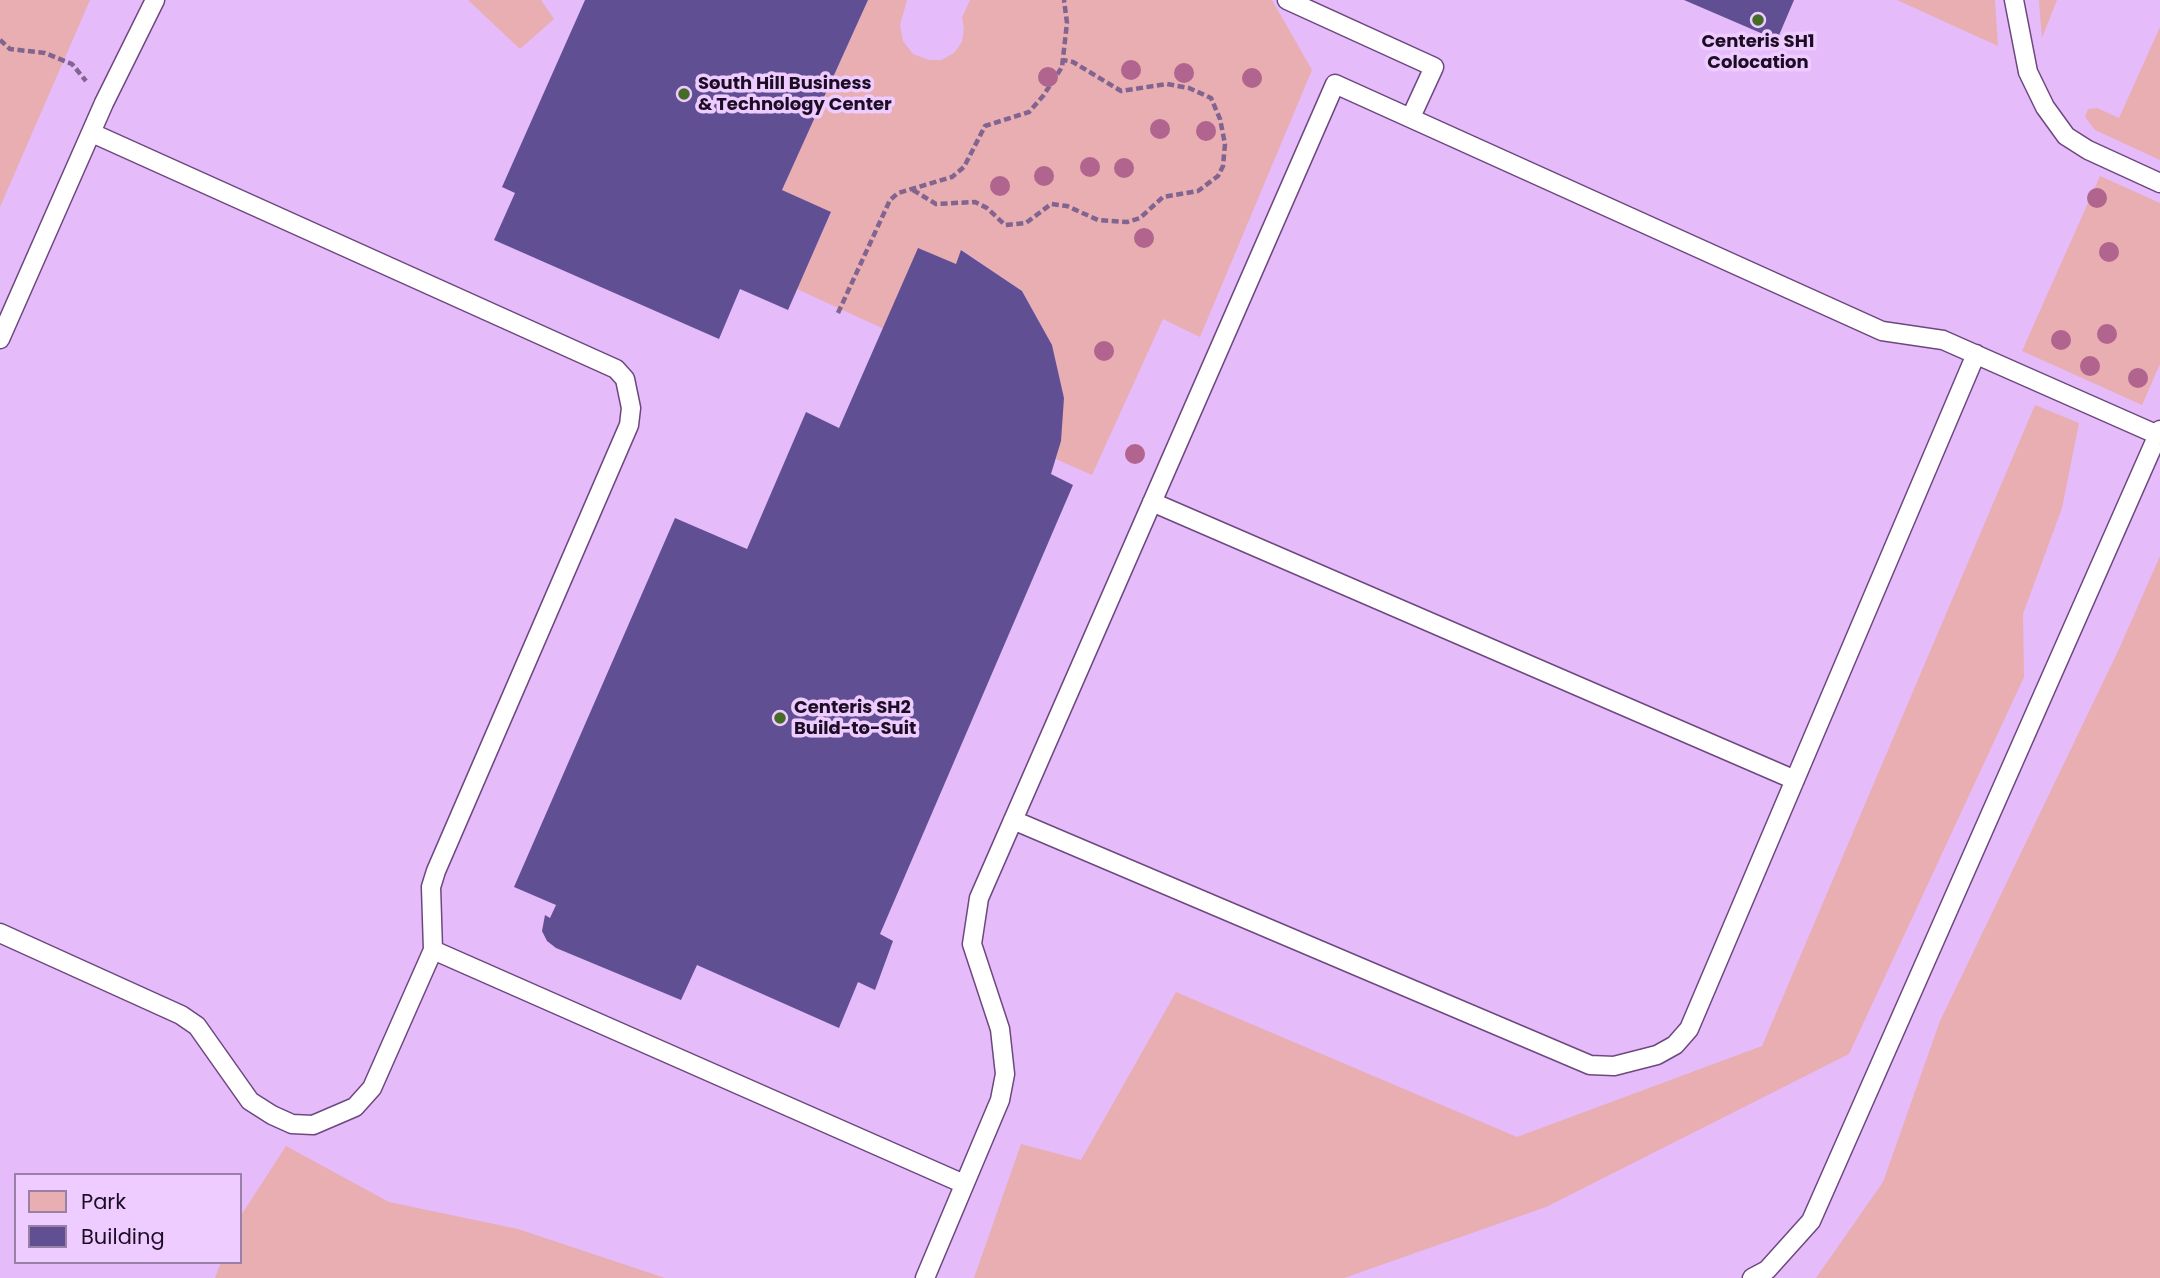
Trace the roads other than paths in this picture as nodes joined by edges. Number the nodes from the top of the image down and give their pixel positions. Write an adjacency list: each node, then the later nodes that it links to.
1 (155, 0): 5 (lane)
2 (1287, 0): 4 (lane)
3 (2014, 0): 6 (lane)
4 (1411, 117): 8 (lane); 10 (lane)
5 (92, 134): 7 (lane); 14 (lane)
6 (2160, 183)
7 (0, 339)
8 (1976, 354): 9 (lane); 11 (lane)
9 (2159, 432): 17 (lane)
10 (1152, 502): 11 (lane); 12 (lane)
11 (1795, 780): 12 (lane)
12 (1013, 820): 15 (lane)
13 (0, 933): 14 (lane)
14 (433, 950): 15 (lane)
15 (964, 1184): 16 (lane)
16 (925, 1278)
17 (1752, 1278)

